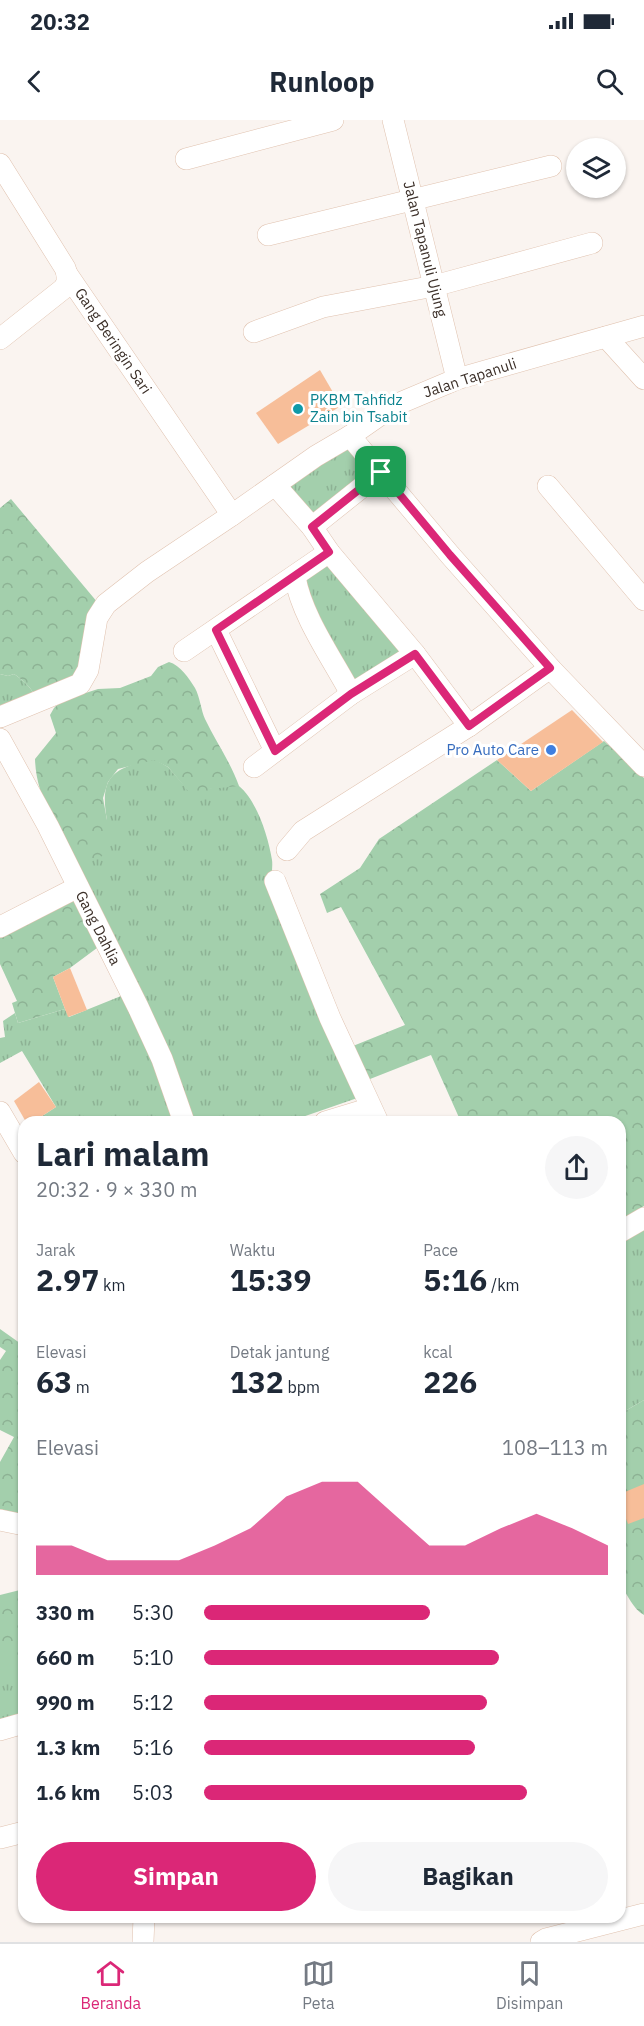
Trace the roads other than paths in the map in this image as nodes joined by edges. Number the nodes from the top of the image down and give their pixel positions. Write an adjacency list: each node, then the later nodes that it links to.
1 (333, 120): 3 (street)
2 (393, 120): 6 (street, Jalan Tapanuli Ujung)
3 (186, 159)
4 (0, 164): 9 (street, Gang Beringin Sari)
5 (551, 166): 6 (street)
6 (414, 200): 7 (street); 10 (street, Jalan Tapanuli Ujung)
7 (268, 235)
8 (592, 243): 10 (street)
9 (67, 274): 14 (street); 21 (street, Gang Beringin Sari)
10 (434, 286): 12 (street); 15 (street, Jalan Tapanuli Ujung)
11 (644, 326): 13 (street, Jalan Tapanuli)
12 (254, 332)
13 (606, 337): 15 (street, Jalan Tapanuli); 16 (street)
14 (0, 339)
15 (457, 379): 17 (street, Jalan Tapanuli)
16 (644, 379)
17 (350, 436): 18 (street); 19 (street, Jalan Tapanuli)
18 (381, 472): 22 (street); 29 (street)
19 (275, 485): 21 (street, Jalan Tapanuli); 22 (street)
20 (548, 486): 25 (street)
21 (232, 515): 31 (street, Jalan Tapanuli)
22 (312, 527): 23 (street)
23 (329, 552): 24 (street); 28 (street)
24 (295, 577): 26 (street); 30 (street)
25 (644, 600)
26 (216, 630): 27 (street); 34 (street)
27 (184, 651)
28 (415, 654): 30 (street); 32 (street)
29 (550, 668): 32 (street); 35 (street)
30 (351, 694): 34 (street)
31 (0, 717)
32 (469, 726): 37 (street)
33 (0, 739): 39 (street, Gang Dahlia)
34 (275, 751): 36 (street)
35 (642, 762)
36 (254, 767)
37 (287, 849)
38 (275, 881): 42 (street)
39 (78, 887): 40 (street); 43 (street, Gang Dahlia)
40 (0, 927)
41 (0, 1112): 44 (street)
42 (375, 1115)
43 (182, 1116)
44 (18, 1143)
45 (644, 1218): 46 (street)
46 (626, 1228)
47 (0, 1520): 48 (street)
48 (18, 1524)
49 (18, 1725): 50 (street)
50 (0, 1730)
51 (18, 1834): 52 (street)
52 (0, 1838)
53 (644, 1914): 54 (street)
54 (626, 1919)
55 (144, 1923): 57 (street)
56 (609, 1923): 58 (street)
57 (143, 1942)
58 (541, 1942)

